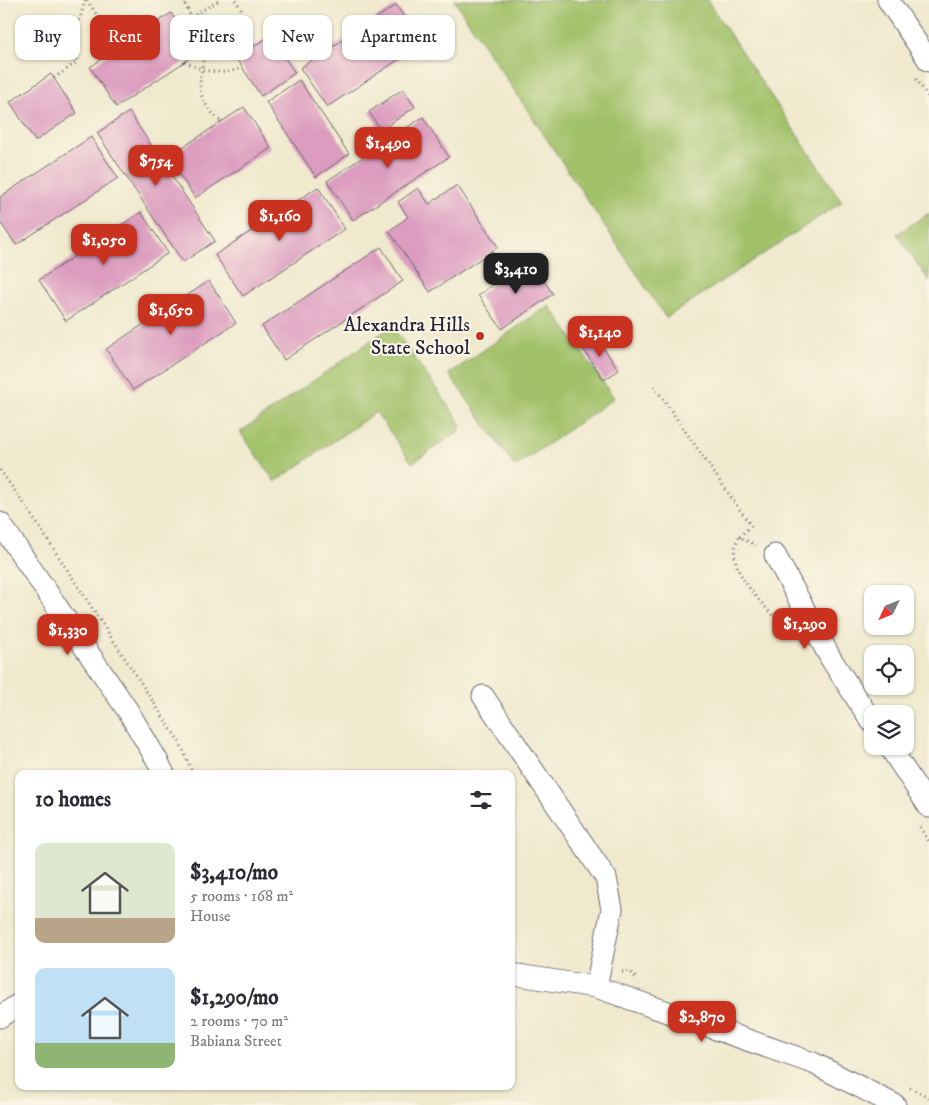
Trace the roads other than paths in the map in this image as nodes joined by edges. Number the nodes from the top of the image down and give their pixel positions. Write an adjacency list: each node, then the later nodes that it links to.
1 (888, 0): 2 (street)
2 (922, 37): 3 (street)
3 (929, 61)
4 (0, 523): 9 (street)
5 (775, 555): 7 (street)
6 (483, 696): 12 (street)
7 (864, 710)
8 (895, 755): 10 (street)
9 (162, 770)
10 (929, 807)
11 (515, 975): 12 (street)
12 (596, 987): 15 (street)
13 (15, 1007): 14 (street)
14 (0, 1017)
15 (895, 1105)

